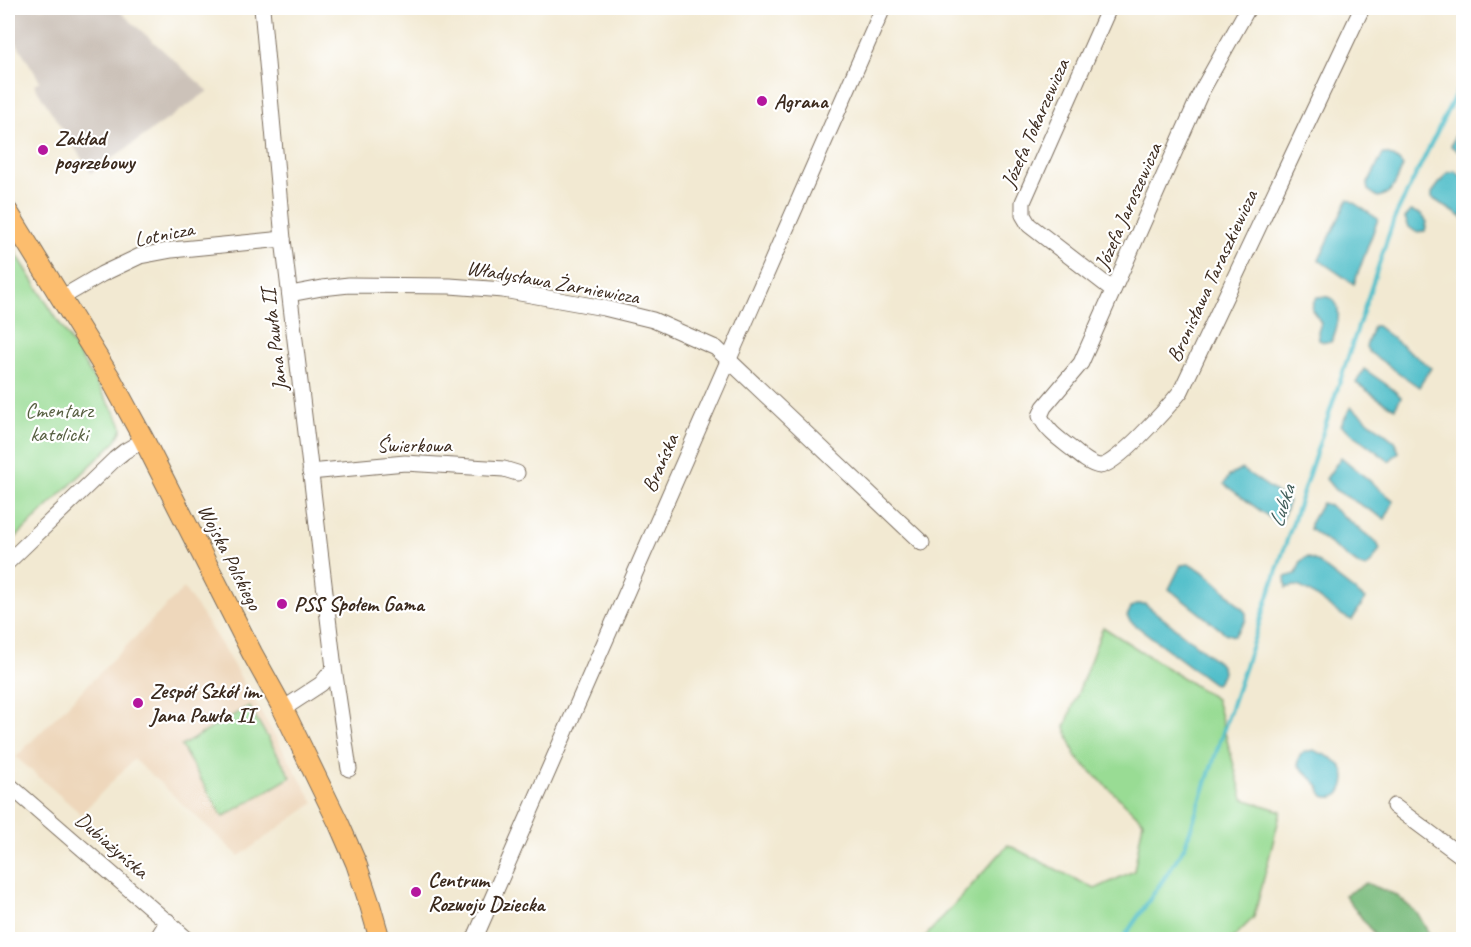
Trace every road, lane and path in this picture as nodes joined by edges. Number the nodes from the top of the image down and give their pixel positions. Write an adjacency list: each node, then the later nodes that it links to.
1 (262, 8): 7 (street, Jana Pawła II)
2 (883, 8): 11 (street, Brańska)
3 (1109, 8): 8 (street, Józefa Tokarzewicza)
4 (1248, 8): 8 (street, Józefa Jaroszewicza)
5 (1362, 8): 12 (street, Bronisława Taraszkiewicza)
6 (8, 212): 10 (main road, Wojska Polskiego)
7 (283, 239): 9 (street, Jana Pawła II); 10 (street, Lotnicza)
8 (1113, 290): 12 (street, Józefa Jaroszewicza)
9 (290, 294): 11 (street, Władysława Żarniewicza); 14 (street, Jana Pawła II)
10 (61, 298): 13 (main road, Wojska Polskiego)
11 (729, 359): 16 (street, Władysława Żarniewicza); 25 (street, Brańska)
12 (1040, 416)
13 (144, 440): 17 (street); 19 (main road, Wojska Polskiego)
14 (310, 472): 15 (street, Świerkowa); 18 (street, Jana Pawła II)
15 (517, 473)
16 (922, 543)
17 (8, 562)
18 (334, 668): 19 (street); 20 (street, Jana Pawła II)
19 (283, 709): 28 (main road, Wojska Polskiego)
20 (349, 769)
21 (8, 784): 24 (street, Dubiażyńska)
22 (1395, 806): 23 (street)
23 (1464, 858)
24 (168, 921): 26 (street); 27 (street, Dubiażyńska)
25 (474, 938)
26 (156, 939)
27 (188, 939)
28 (380, 939)

